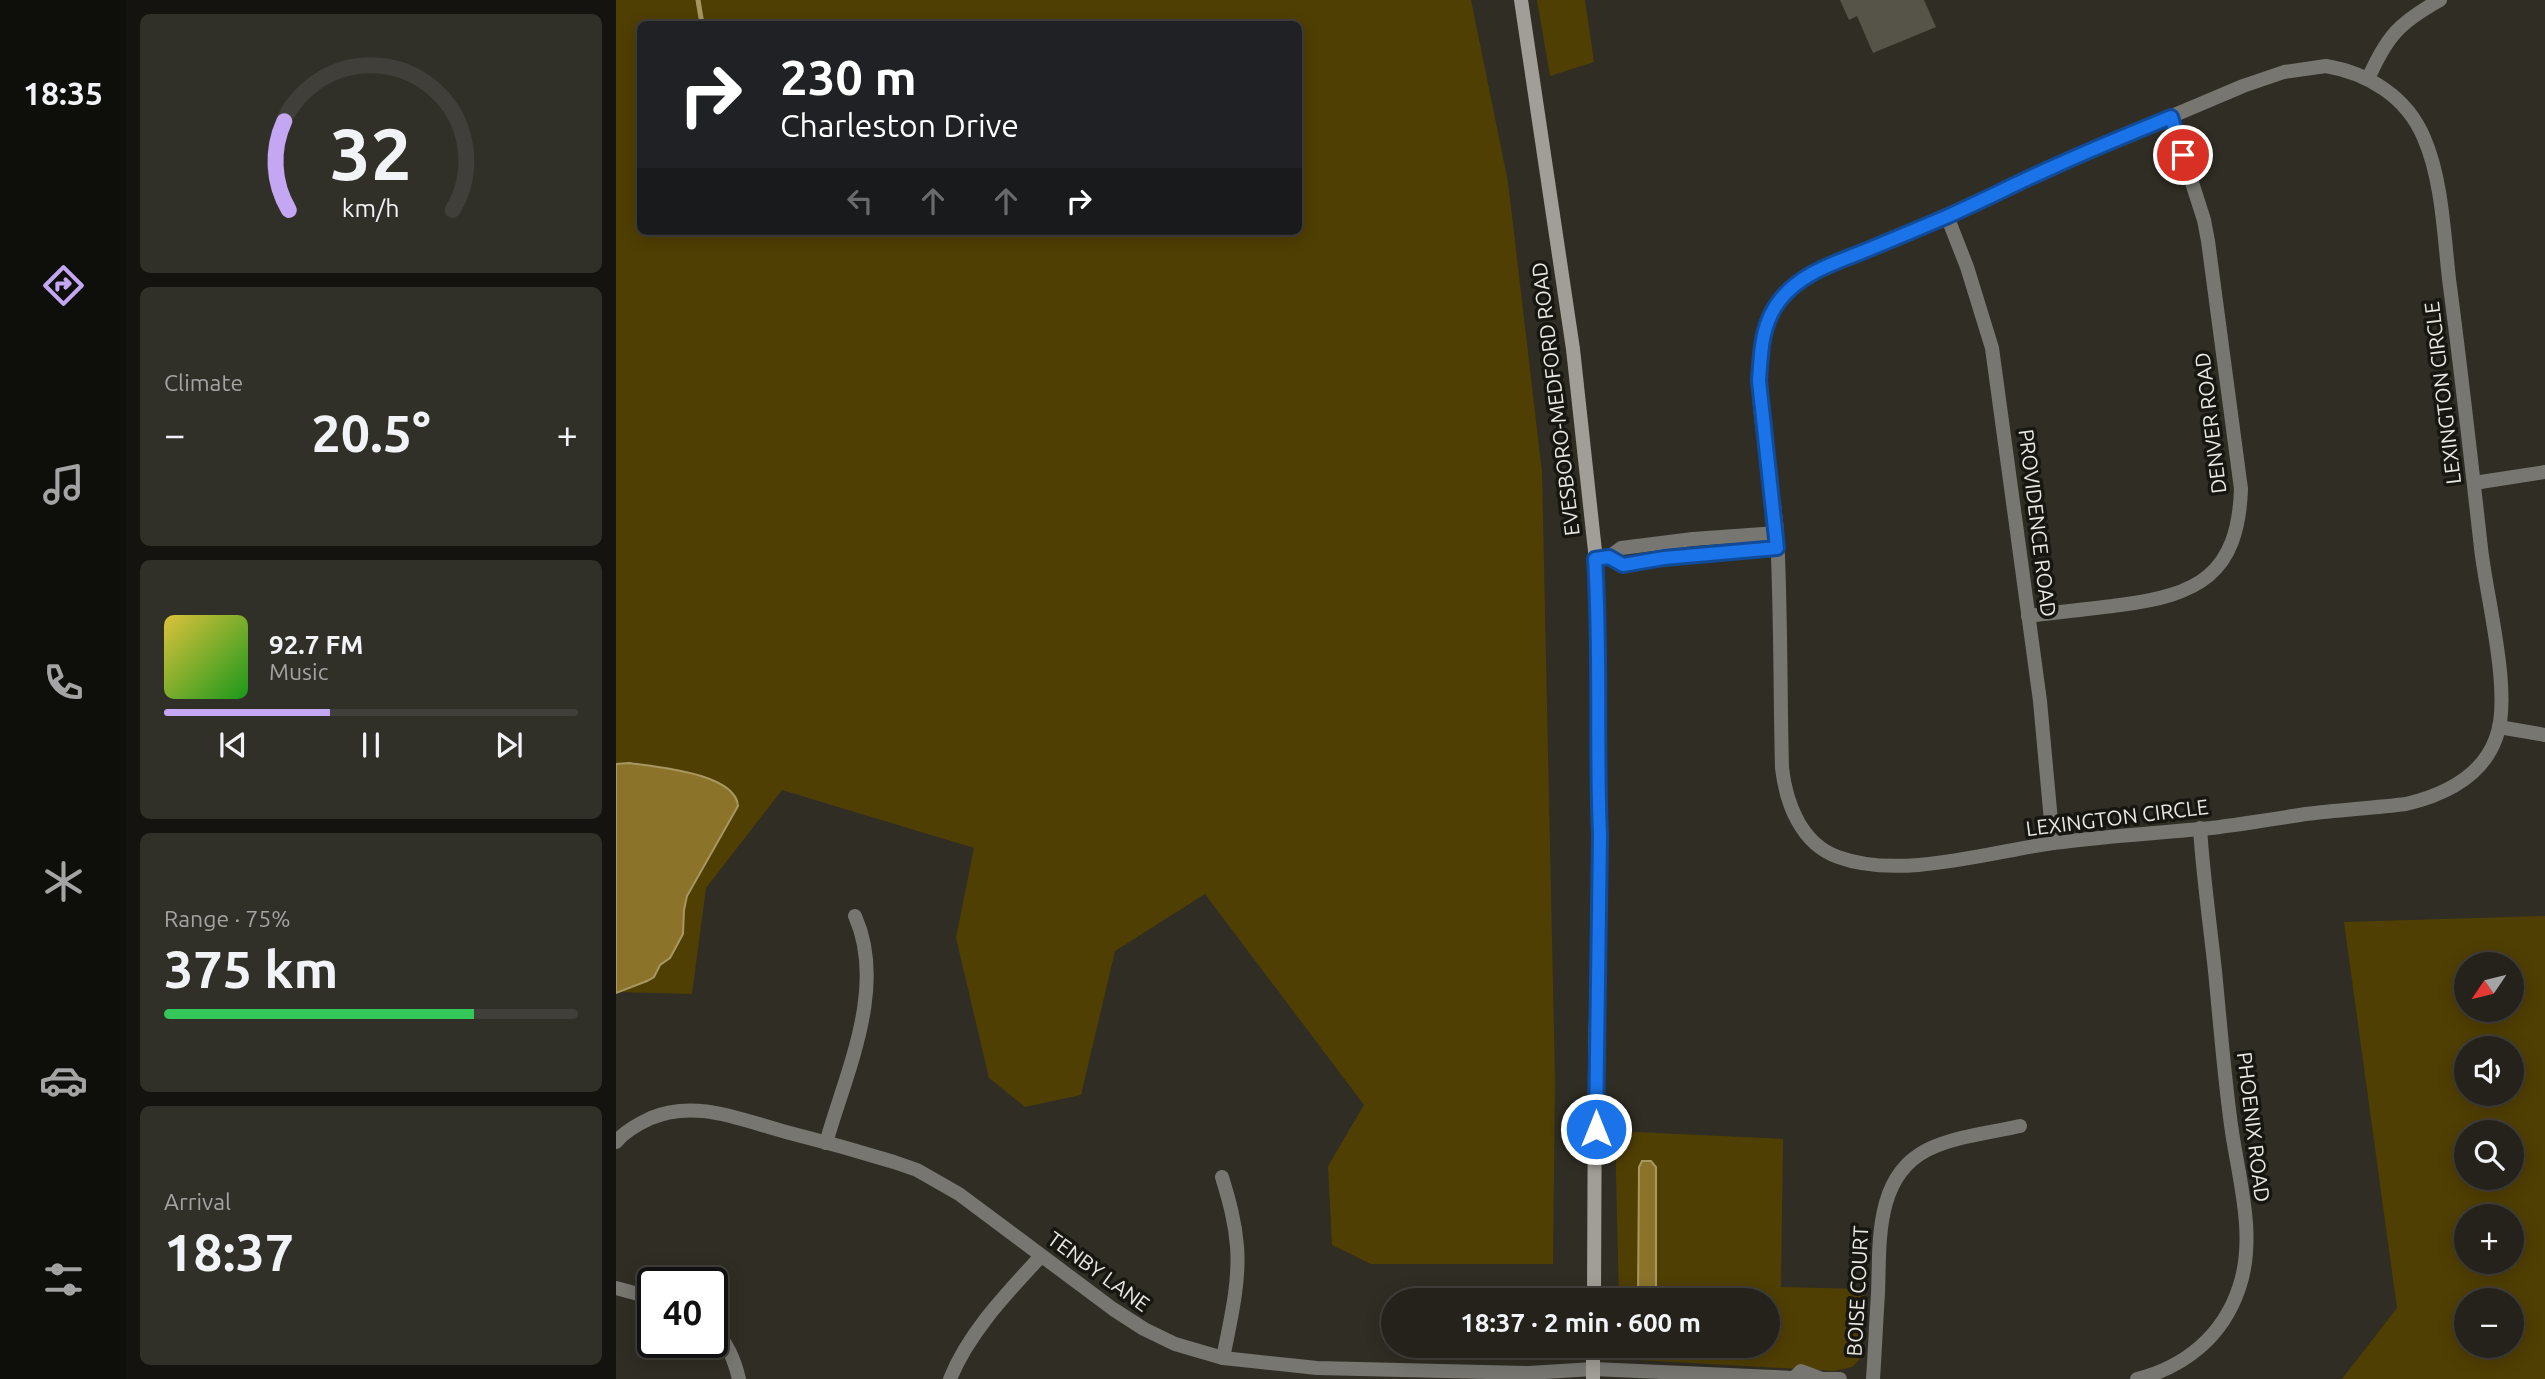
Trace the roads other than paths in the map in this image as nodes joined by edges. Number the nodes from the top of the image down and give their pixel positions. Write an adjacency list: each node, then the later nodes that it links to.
1 (1521, 0): 10 (street, EVESBORO-MEDFORD ROAD)
2 (2440, 0): 3 (street)
3 (2368, 79): 4 (street, LEXINGTON CIRCLE); 7 (street, LEXINGTON CIRCLE)
4 (2171, 117): 5 (street, LEXINGTON CIRCLE); 11 (street, DENVER ROAD)
5 (1947, 216): 8 (street, LEXINGTON CIRCLE); 11 (street, PROVIDENCE ROAD)
6 (2545, 472): 7 (street)
7 (2474, 483): 12 (street, LEXINGTON CIRCLE)
8 (1777, 533): 9 (street, LEXINGTON CIRCLE); 10 (street)
9 (1777, 548): 10 (street); 15 (street, LEXINGTON CIRCLE)
10 (1602, 558): 23 (street, EVESBORO-MEDFORD ROAD)
11 (2028, 616): 15 (street, PROVIDENCE ROAD)
12 (2499, 727): 13 (street); 14 (street, LEXINGTON CIRCLE)
13 (2545, 735)
14 (2200, 828): 15 (street, LEXINGTON CIRCLE); 32 (street, PHOENIX ROAD)
15 (2053, 843)
16 (855, 916): 19 (street)
17 (2020, 1126): 31 (street, BOISE COURT)
18 (616, 1142): 19 (street, TENBY LANE)
19 (826, 1143): 21 (street, TENBY LANE)
20 (1222, 1177): 26 (street)
21 (1041, 1256): 26 (street, TENBY LANE); 29 (street)
22 (616, 1288): 24 (street)
23 (1594, 1288)
24 (637, 1294)
25 (728, 1349): 28 (street)
26 (1223, 1359): 27 (street, TENBY LANE)
27 (1593, 1374): 30 (street)
28 (739, 1379)
29 (950, 1379)
30 (1840, 1379)
31 (1873, 1379)
32 (2137, 1379)

